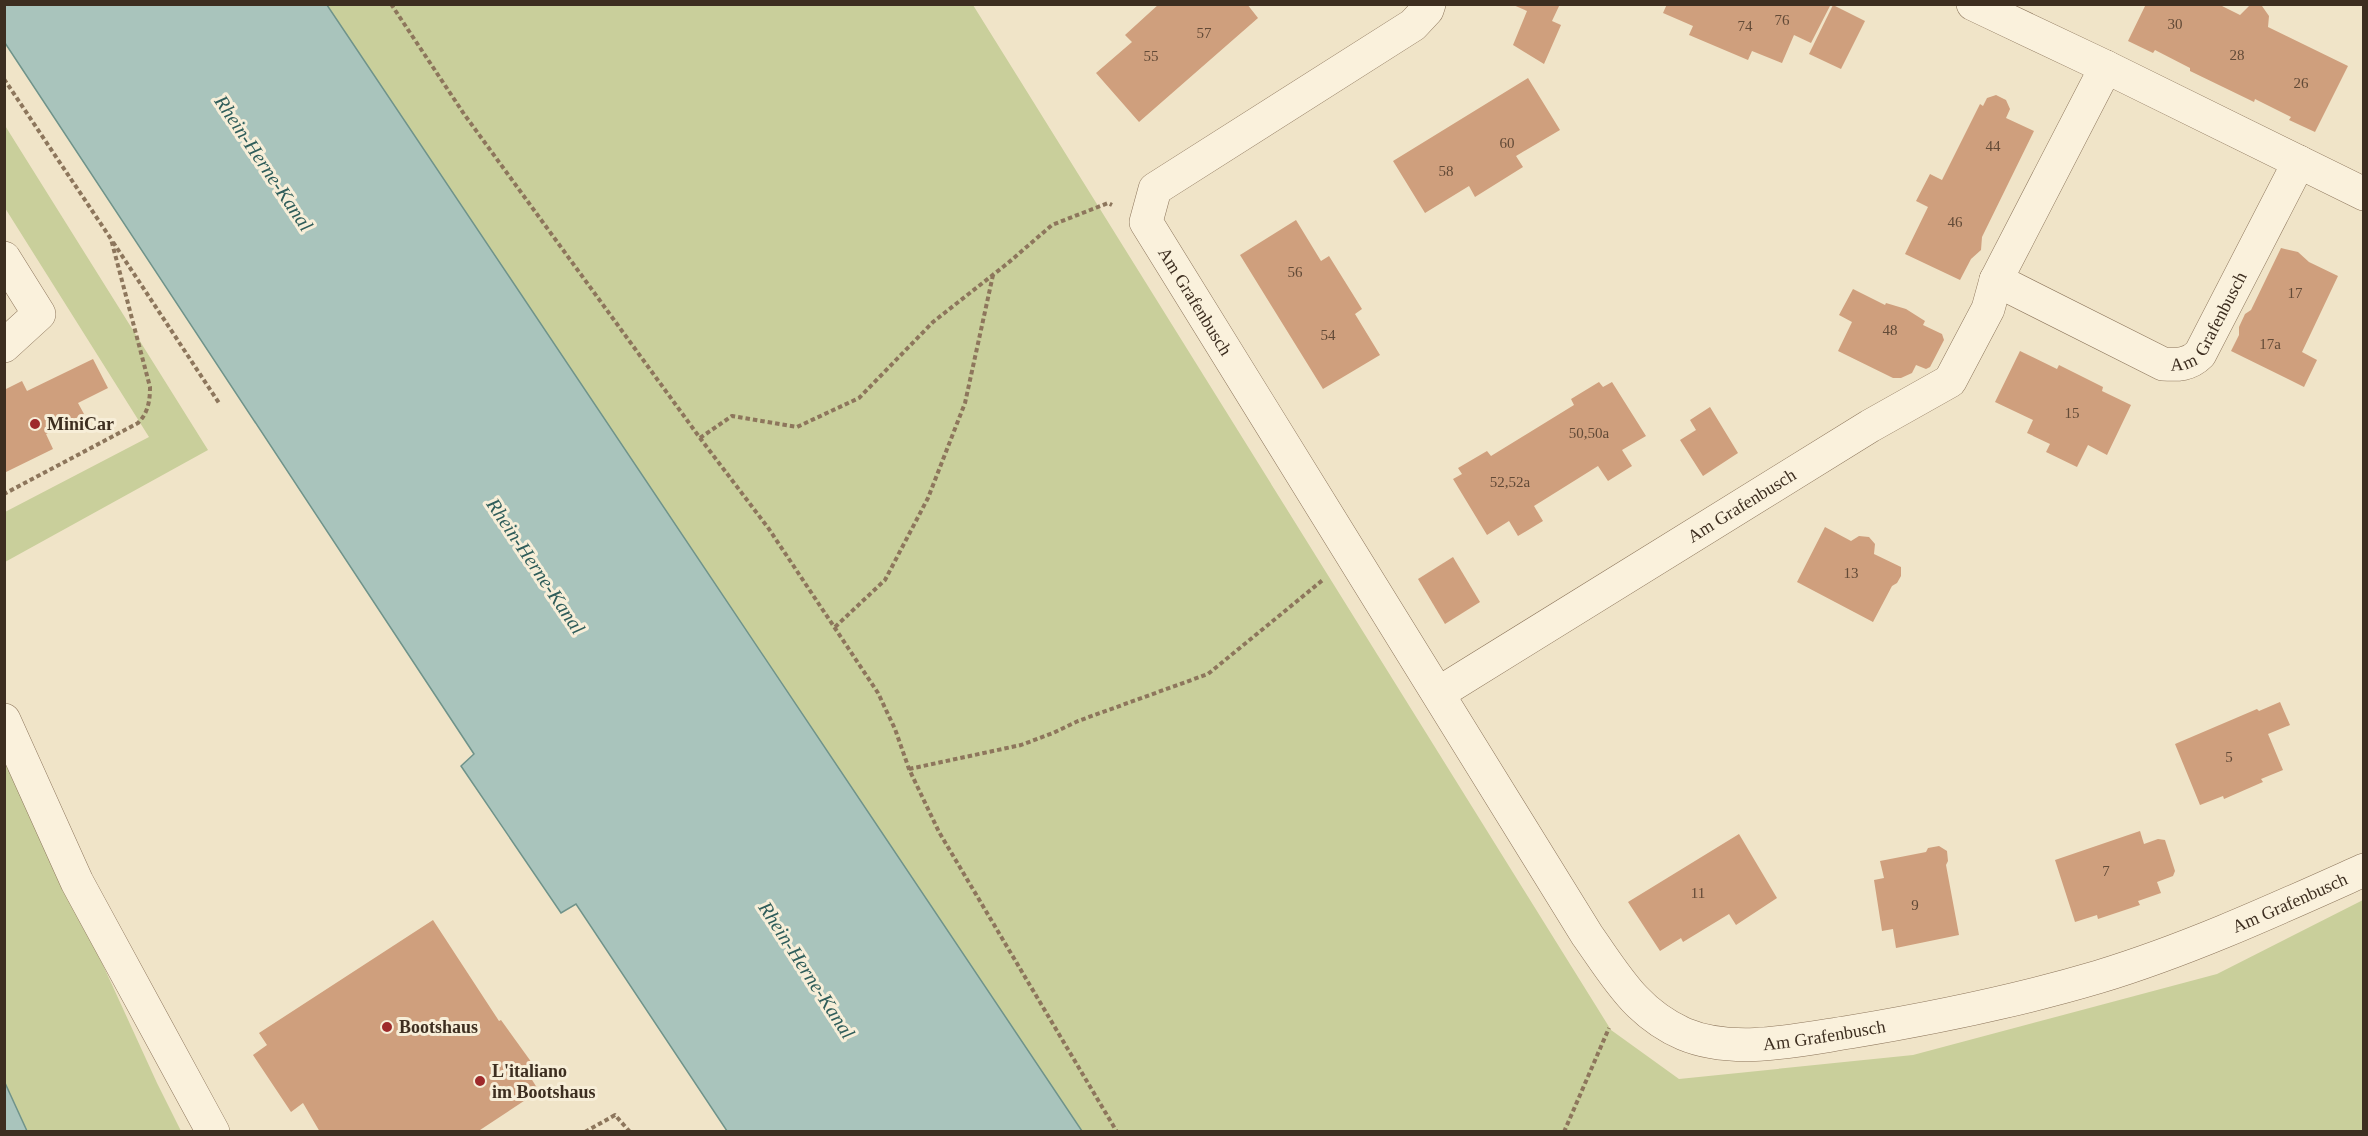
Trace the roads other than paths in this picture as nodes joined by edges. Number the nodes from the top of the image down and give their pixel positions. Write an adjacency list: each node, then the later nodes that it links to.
1 (1429, 4): 9 (street, Am Grafenbusch)
2 (1973, 4): 3 (street)
3 (2106, 67): 4 (street); 7 (street, Am Grafenbusch)
4 (2299, 162): 5 (street); 7 (street, Am Grafenbusch)
5 (2364, 194)
6 (4, 258): 8 (street)
7 (1996, 280): 9 (street, Am Grafenbusch)
8 (4, 346)
9 (1439, 693): 11 (street, Am Grafenbusch)
10 (4, 720): 12 (street)
11 (2364, 870)
12 (213, 1131)

